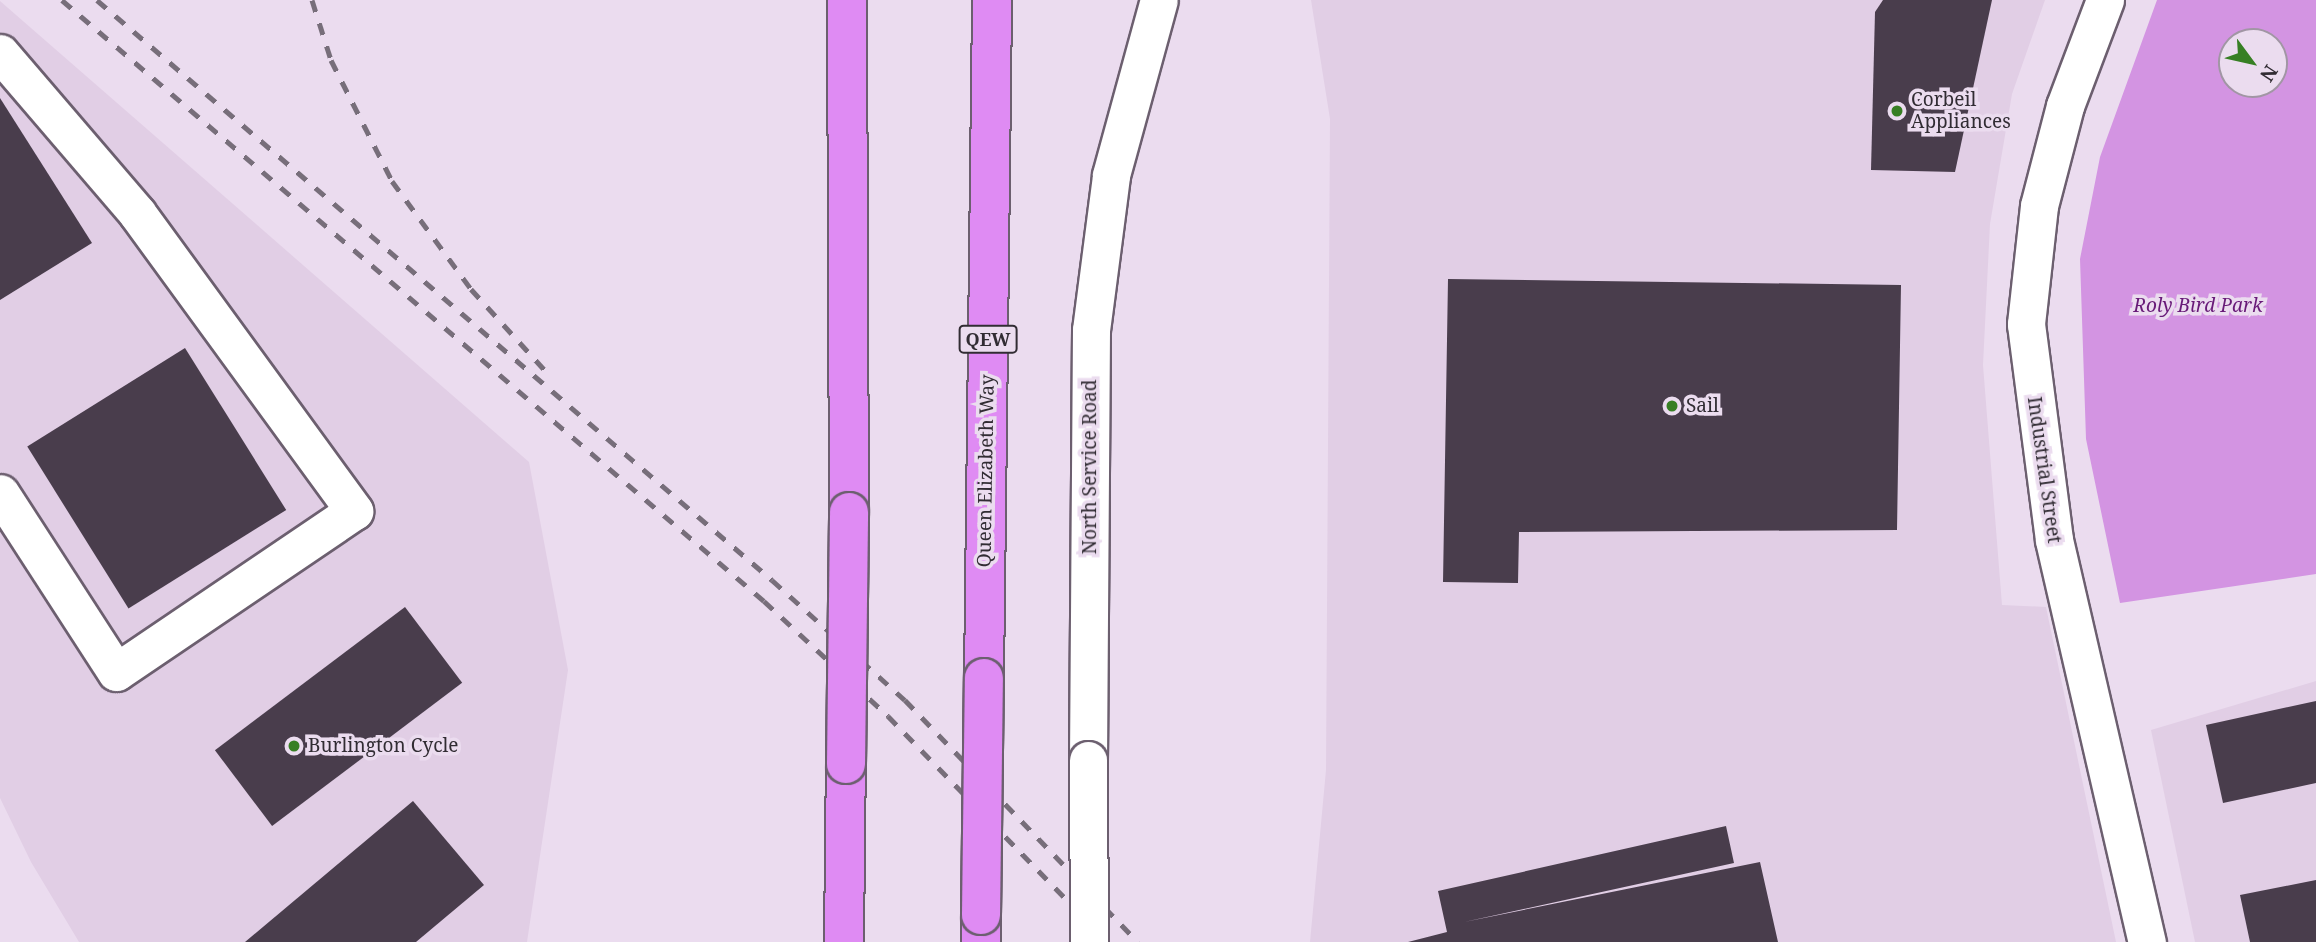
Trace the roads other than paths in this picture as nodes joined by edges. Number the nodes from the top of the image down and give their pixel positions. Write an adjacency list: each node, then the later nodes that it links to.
1 (846, 0): 8 (highway, bridge)
2 (992, 0): 7 (highway, Queen Elizabeth Way / QEW, bridge)
3 (1159, 0): 9 (street, North Service Road, bridge)
4 (2105, 0): 10 (street, Industrial Street)
5 (0, 53): 6 (street)
6 (0, 493)
7 (981, 928)
8 (844, 942)
9 (1089, 942)
10 (2147, 942)

